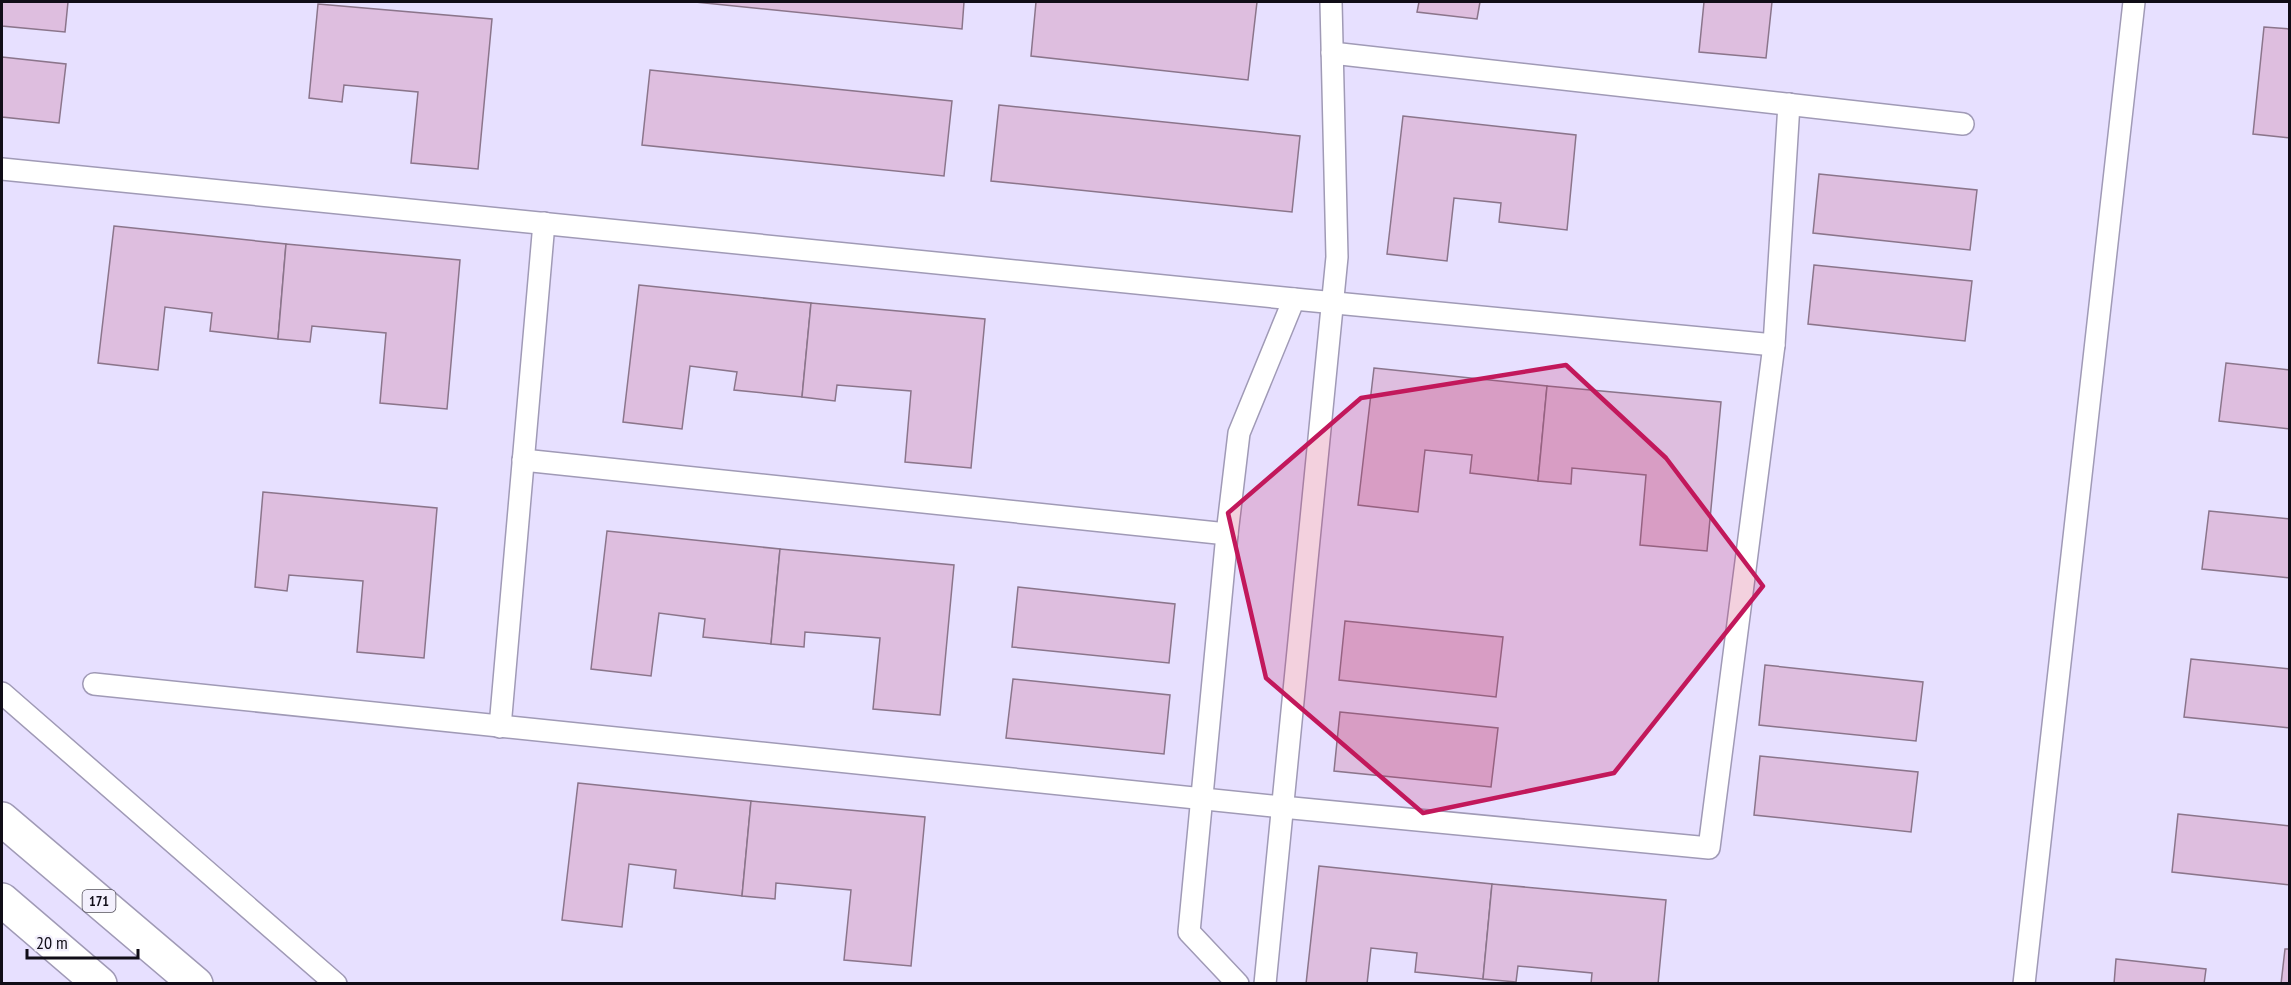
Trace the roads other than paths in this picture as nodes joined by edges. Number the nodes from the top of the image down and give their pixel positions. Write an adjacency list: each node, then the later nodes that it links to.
1 (1331, 2): 3 (lane)
2 (2134, 2): 25 (lane)
3 (1332, 52): 4 (lane); 9 (lane)
4 (1789, 104): 5 (lane); 10 (lane)
5 (1963, 124)
6 (2, 169): 7 (lane)
7 (544, 224): 8 (lane); 11 (lane)
8 (1294, 299): 9 (lane); 12 (lane)
9 (1332, 303): 10 (lane); 17 (lane)
10 (1774, 345): 17 (lane)
11 (523, 460): 12 (lane); 15 (lane)
12 (1227, 534): 16 (lane)
13 (94, 684): 15 (lane)
14 (2, 693): 22 (lane)
15 (500, 727): 16 (lane)
16 (1202, 799): 17 (lane); 23 (lane)
17 (1282, 807): 24 (lane)
18 (2, 819): 21 (main road, 171)
19 (2, 900): 20 (main road)
20 (100, 984)
21 (196, 984)
22 (336, 984)
23 (1238, 984)
24 (1265, 984)
25 (2024, 984)

